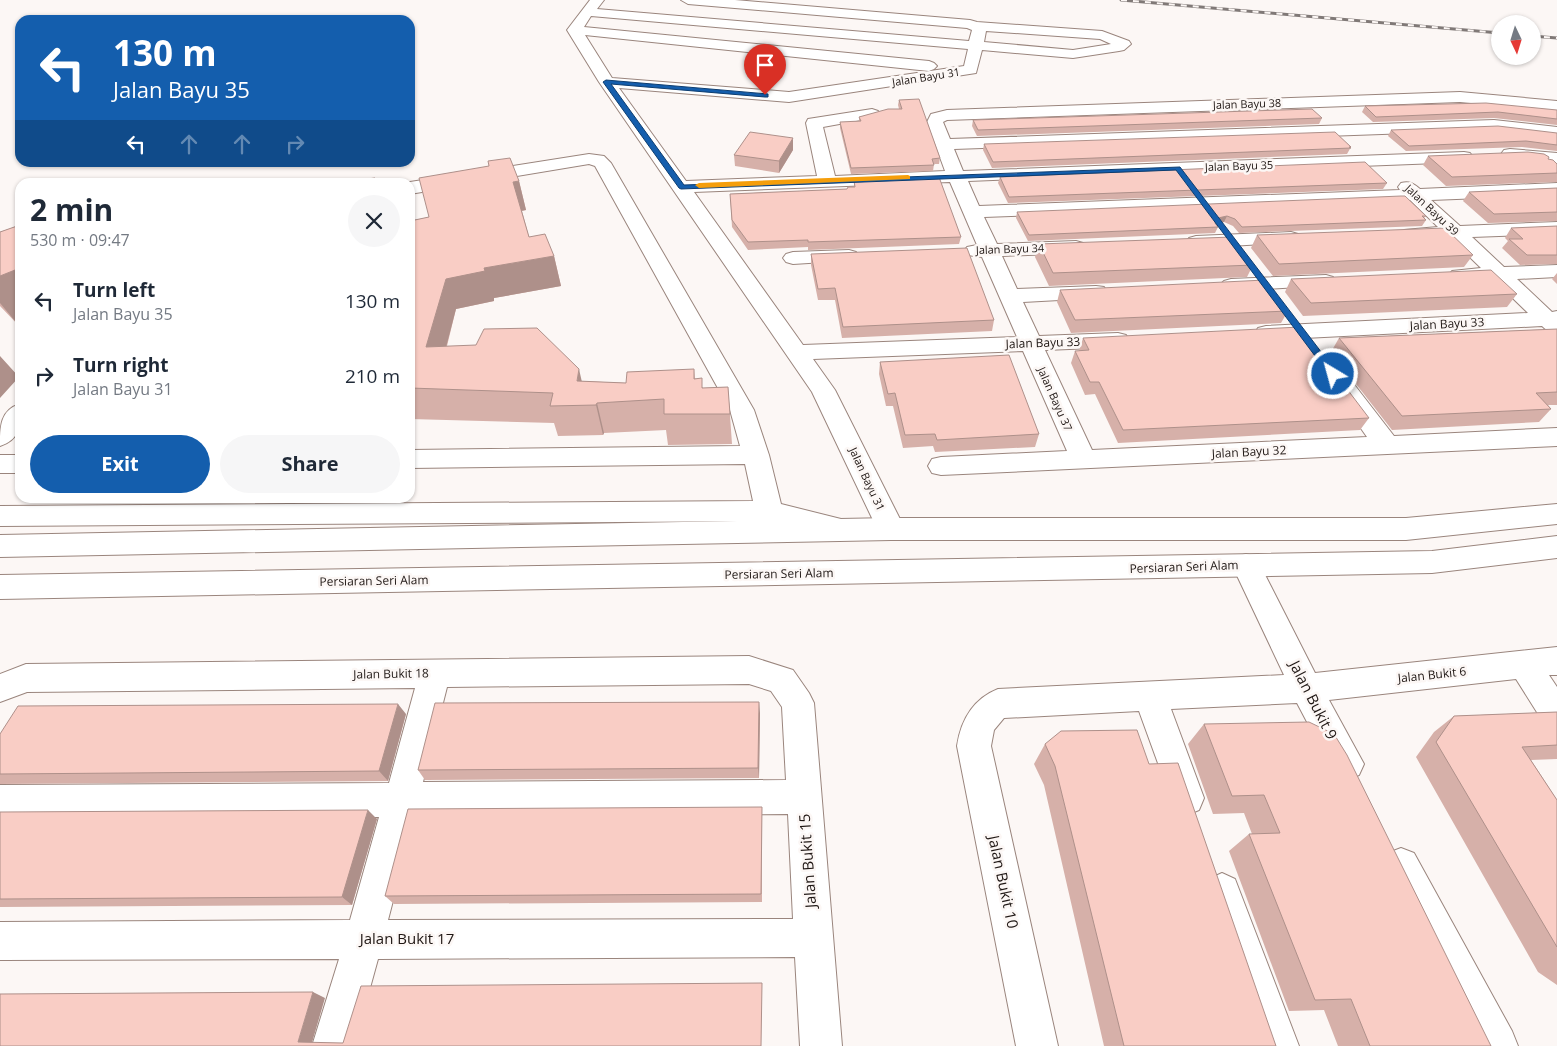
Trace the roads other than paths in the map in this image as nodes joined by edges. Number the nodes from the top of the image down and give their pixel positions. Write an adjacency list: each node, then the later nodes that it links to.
1 (597, 0): 4 (street)
2 (688, 0): 3 (street)
3 (783, 8): 5 (street); 6 (street)
4 (588, 12): 6 (street); 7 (street)
5 (978, 26): 8 (street, Jalan Bayu 31); 8 (street)
6 (769, 28): 8 (street); 9 (street)
7 (574, 30): 9 (street); 11 (street, Jalan Bayu 31)
8 (976, 46): 10 (street, Jalan Bayu 31)
9 (756, 48): 10 (street)
10 (970, 70): 11 (street, Jalan Bayu 31)
11 (606, 82): 27 (street, Jalan Bayu 31)
12 (1317, 102): 13 (street, Jalan Bayu 38); 14 (street, Jalan Bayu 38); 17 (street, Jalan Bayu 39)
13 (1557, 106)
14 (1132, 108): 16 (street, Jalan Bayu 38); 19 (street)
15 (872, 114): 25 (street)
16 (937, 117): 20 (street, Jalan Bayu 37)
17 (1346, 130): 18 (street); 19 (street); 22 (street, Jalan Bayu 39)
18 (1557, 132)
19 (1153, 136): 20 (street); 23 (street)
20 (944, 144): 24 (street, Jalan Bayu 37)
21 (1557, 158): 22 (street, Jalan Bayu 35)
22 (1379, 161): 23 (street, Jalan Bayu 35); 29 (street, Jalan Bayu 39)
23 (1178, 168): 24 (street, Jalan Bayu 35); 30 (street)
24 (956, 176): 25 (street, Jalan Bayu 35); 31 (street, Jalan Bayu 37)
25 (827, 181): 27 (street, Jalan Bayu 35)
26 (415, 187): 61 (street)
27 (681, 187): 55 (street, Jalan Bayu 31)
28 (1557, 189): 29 (street)
29 (1415, 194): 30 (street); 33 (street, Jalan Bayu 39)
30 (1204, 203): 31 (street); 36 (street)
31 (973, 212): 39 (street, Jalan Bayu 37)
32 (1557, 228): 33 (street)
33 (1456, 232): 34 (street); 44 (street, Jalan Bayu 39)
34 (1388, 235)
35 (1310, 238): 36 (street)
36 (1232, 240): 37 (street); 50 (street)
37 (1174, 243)
38 (1097, 246): 39 (street, Jalan Bayu 34)
39 (991, 250): 40 (street, Jalan Bayu 34); 49 (street, Jalan Bayu 37)
40 (951, 252)
41 (872, 255): 42 (street)
42 (793, 258)
43 (1557, 271): 44 (street)
44 (1499, 273): 45 (street); 51 (street, Jalan Bayu 39)
45 (1441, 276)
46 (1343, 280): 50 (street)
47 (1216, 286): 50 (street)
48 (1118, 291): 49 (street)
49 (1010, 296): 54 (street, Jalan Bayu 37)
50 (1289, 315): 51 (street, Jalan Bayu 33); 52 (street, Jalan Bayu 33)
51 (1554, 321)
52 (1243, 334)
53 (1137, 339): 54 (street, Jalan Bayu 33)
54 (1031, 344): 55 (street, Jalan Bayu 33); 62 (street, Jalan Bayu 37)
55 (798, 352): 73 (street, Jalan Bayu 31)
56 (1335, 377): 60 (street)
57 (15, 418): 58 (street)
58 (0, 437)
59 (1557, 437): 60 (street, Jalan Bayu 32)
60 (1388, 445): 62 (street, Jalan Bayu 32)
61 (756, 455): 63 (street); 69 (street)
62 (1083, 459): 66 (street, Jalan Bayu 32)
63 (415, 460)
64 (0, 464): 65 (street)
65 (15, 464)
66 (941, 466)
67 (328, 506): 68 (street); 71 (street)
68 (386, 506): 69 (street)
69 (769, 511): 72 (street)
70 (1557, 514): 73 (street)
71 (0, 516)
72 (844, 530): 73 (street); 74 (street)
73 (890, 530)
74 (0, 546)
75 (1557, 547): 76 (street, Persiaran Seri Alam)
76 (1246, 565): 77 (street, Persiaran Seri Alam); 83 (street, Jalan Bukit 9)
77 (0, 587)
78 (1557, 661): 79 (street, Jalan Bukit 6)
79 (1524, 664): 83 (street, Jalan Bukit 6); 85 (street)
80 (435, 674): 81 (street, Jalan Bukit 18); 82 (street, Jalan Bukit 18); 89 (street)
81 (782, 680): 88 (street, Jalan Bukit 15)
82 (0, 688)
83 (1306, 688): 84 (street, Jalan Bukit 6); 87 (street, Jalan Bukit 9)
84 (1150, 696): 86 (street, Jalan Bukit 6); 91 (street)
85 (1557, 714)
86 (981, 719): 99 (street, Jalan Bukit 10)
87 (1362, 793)
88 (804, 797): 89 (street); 94 (street, Jalan Bukit 15)
89 (401, 800): 90 (street); 95 (street)
90 (0, 802)
91 (1197, 825)
92 (1385, 837): 101 (street)
93 (1211, 862): 100 (street)
94 (814, 938): 95 (street, Jalan Bukit 17); 98 (street, Jalan Bukit 15)
95 (364, 940): 96 (street, Jalan Bukit 17); 97 (street)
96 (0, 941)
97 (333, 1046)
98 (821, 1046)
99 (1037, 1046)
100 (1278, 1046)
101 (1497, 1046)

